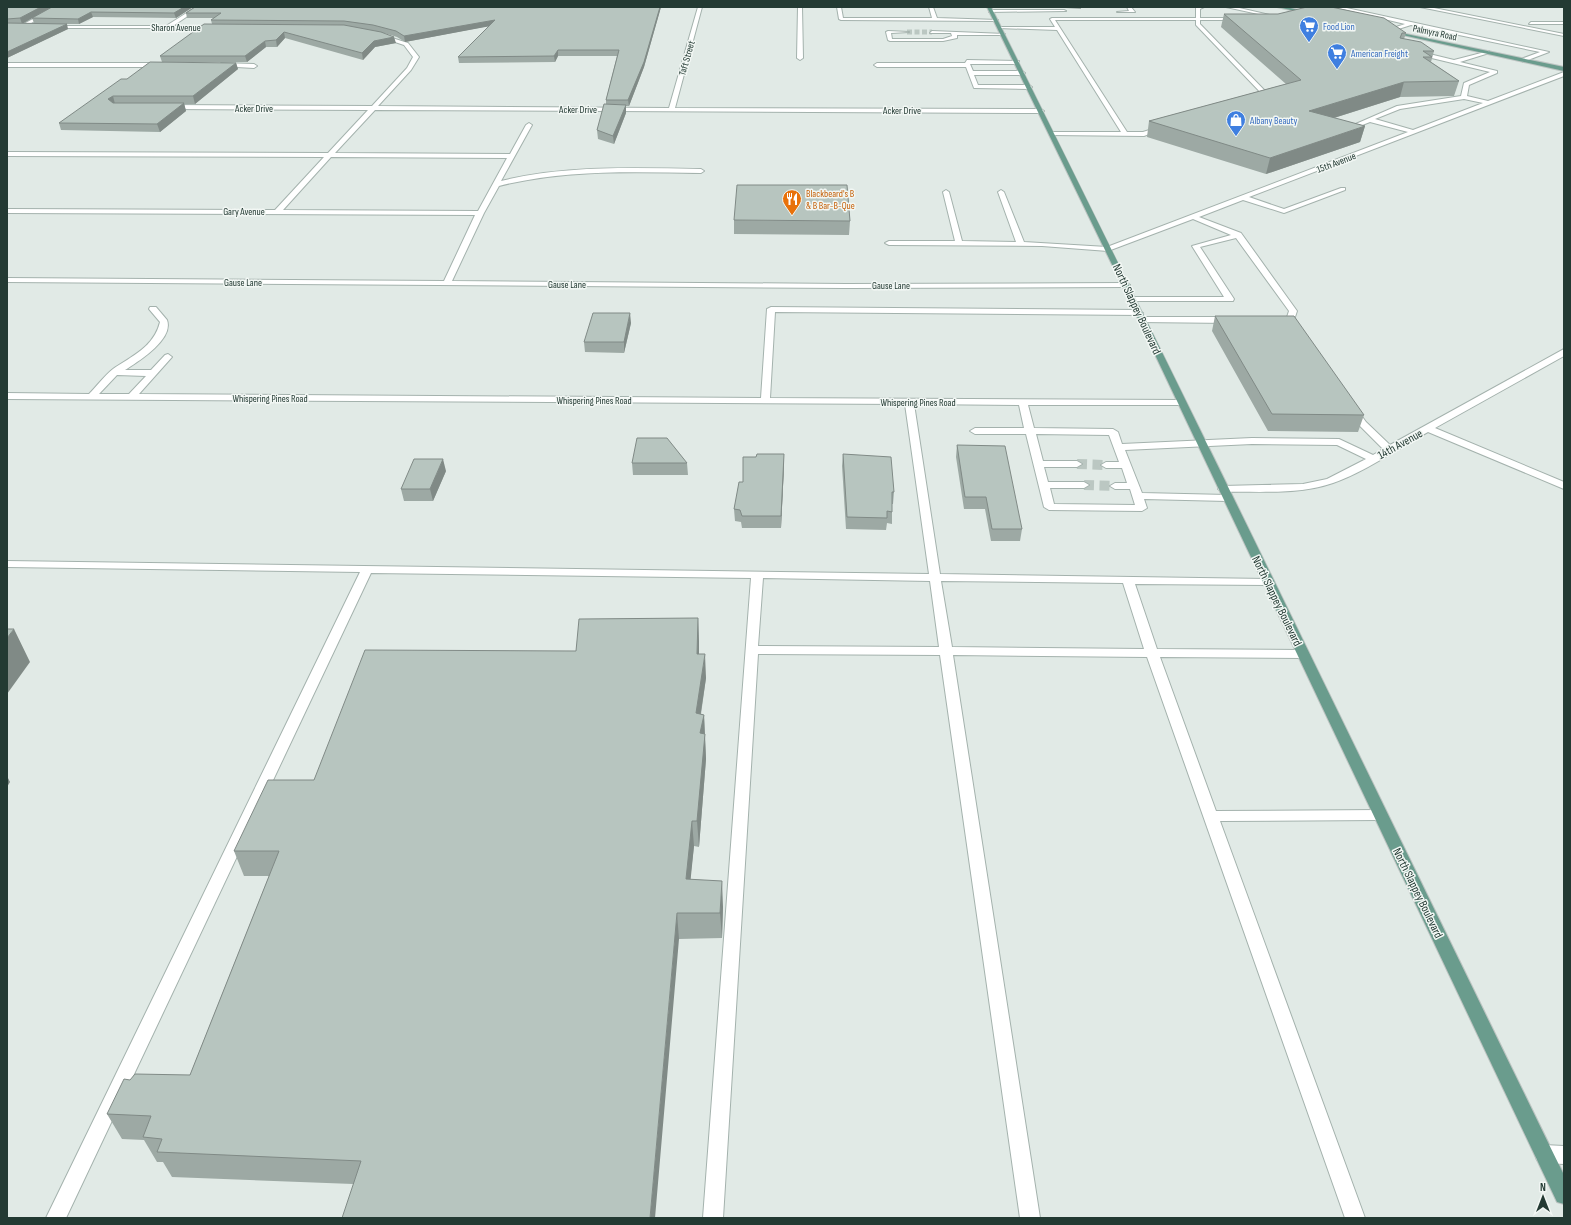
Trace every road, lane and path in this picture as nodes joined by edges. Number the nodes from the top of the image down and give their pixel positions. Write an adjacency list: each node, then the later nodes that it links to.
1 (58, 7): 28 (street)
2 (199, 7): 31 (street)
3 (700, 7): 65 (street, Taft Street)
4 (800, 7): 45 (street)
5 (839, 7): 18 (street)
6 (931, 7): 18 (street)
7 (1129, 7): 16 (street)
8 (1202, 7): 22 (street)
9 (1228, 7): 20 (street)
10 (1279, 7): 17 (main road)
11 (1336, 7): 25 (street)
12 (1422, 7): 26 (street)
13 (1446, 7): 23 (street)
14 (990, 9): 15 (street); 21 (main road, North Slappey Boulevard)
15 (1070, 11)
16 (1110, 12)
17 (1314, 15)
18 (935, 19): 21 (street)
19 (1243, 19): 22 (street)
20 (1258, 19)
21 (996, 20): 33 (main road, North Slappey Boulevard)
22 (1198, 20): 34 (street); 61 (street)
23 (1524, 23): 24 (street); 26 (street)
24 (1564, 23)
25 (1411, 24): 36 (street); 46 (street)
26 (1513, 25): 42 (street)
27 (14, 26): 28 (street)
28 (22, 26): 29 (street)
29 (37, 26)
30 (45, 26): 31 (street, Sharon Avenue)
31 (167, 27): 32 (street, Sharon Avenue)
32 (222, 27)
33 (1000, 28): 34 (street); 41 (main road, North Slappey Boulevard)
34 (1058, 29): 73 (street)
35 (1381, 29): 36 (main road, Palmyra Road)
36 (1389, 31): 44 (main road, Palmyra Road)
37 (907, 32): 40 (street)
38 (932, 32): 40 (street)
39 (372, 33): 64 (street)
40 (953, 33): 41 (street)
41 (1003, 34): 47 (main road, North Slappey Boulevard)
42 (1564, 35)
43 (1413, 52): 48 (street)
44 (1487, 52): 46 (main road, Palmyra Road); 48 (street)
45 (800, 58)
46 (1523, 60): 55 (main road, Palmyra Road)
47 (1017, 62): 53 (street); 57 (main road, North Slappey Boulevard)
48 (1454, 62): 60 (street)
49 (7, 65): 50 (street)
50 (166, 65)
51 (214, 65): 54 (street)
52 (877, 65): 53 (street)
53 (968, 65): 56 (street)
54 (254, 66)
55 (1564, 69)
56 (971, 73): 57 (street); 59 (street)
57 (1022, 73): 59 (main road, North Slappey Boulevard)
58 (1564, 74): 62 (street, 15th Avenue)
59 (1029, 87): 66 (main road, North Slappey Boulevard)
60 (1464, 97): 62 (street); 67 (street)
61 (1253, 100)
62 (1489, 103): 71 (street, 15th Avenue)
63 (162, 107): 64 (street, Acker Drive)
64 (372, 108): 65 (street, Acker Drive); 75 (street)
65 (672, 109): 66 (street, Acker Drive)
66 (1041, 111): 72 (main road, North Slappey Boulevard)
67 (1370, 120): 70 (street); 71 (street)
68 (529, 125): 76 (street)
69 (1166, 127): 73 (street)
70 (1345, 130)
71 (1415, 132): 82 (street, 15th Avenue)
72 (1052, 134): 73 (street); 91 (main road, North Slappey Boulevard)
73 (1125, 134)
74 (7, 154): 75 (street)
75 (330, 154): 76 (street); 84 (street)
76 (512, 156): 78 (street)
77 (701, 171): 78 (street)
78 (497, 184): 85 (street)
79 (1343, 189): 82 (street)
80 (946, 192): 89 (street)
81 (1001, 192): 90 (street)
82 (1244, 198): 86 (street, 15th Avenue)
83 (7, 211): 84 (street, Gary Avenue)
84 (278, 211): 85 (street, Gary Avenue)
85 (480, 213): 93 (street)
86 (1194, 217): 87 (street); 91 (street, 15th Avenue)
87 (1238, 235): 95 (street); 99 (street)
88 (889, 242): 89 (street)
89 (959, 243): 90 (street)
90 (1021, 244): 91 (street)
91 (1108, 249): 94 (main road, North Slappey Boulevard)
92 (7, 280): 93 (street, Gause Lane)
93 (447, 283): 94 (street, Gause Lane)
94 (1126, 285): 95 (main road, North Slappey Boulevard)
95 (1133, 299): 97 (main road, North Slappey Boulevard)
96 (153, 309): 102 (street)
97 (1141, 316): 98 (street); 107 (street); 110 (main road, North Slappey Boulevard)
98 (1235, 320)
99 (1303, 340)
100 (1564, 352): 112 (street, 14th Avenue)
101 (168, 357): 103 (street)
102 (115, 372): 103 (street); 105 (street)
103 (153, 373): 106 (street)
104 (7, 396): 105 (street, Whispering Pines Road)
105 (92, 396): 106 (street, Whispering Pines Road)
106 (131, 397): 107 (street, Whispering Pines Road)
107 (765, 401): 108 (street, Whispering Pines Road)
108 (909, 402): 109 (street, Whispering Pines Road); 132 (street)
109 (1023, 402): 110 (street, Whispering Pines Road); 114 (street)
110 (1181, 403): 115 (main road, North Slappey Boulevard)
111 (1349, 405): 117 (street)
112 (1428, 428): 117 (street, 14th Avenue); 126 (street)
113 (975, 430): 114 (street)
114 (1030, 430): 116 (street); 119 (street)
115 (1201, 444): 116 (street); 118 (street); 128 (main road, North Slappey Boulevard)
116 (1119, 446): 122 (street)
117 (1389, 450): 118 (street, 14th Avenue)
118 (1374, 458): 128 (street, 14th Avenue)
119 (1040, 464): 120 (street); 123 (street)
120 (1077, 464)
121 (1106, 465): 122 (street)
122 (1126, 465): 127 (street)
123 (1044, 485): 124 (street); 127 (street)
124 (1084, 485)
125 (1115, 486): 127 (street, 14th Avenue)
126 (1564, 486)
127 (1135, 491): 128 (street, 14th Avenue)
128 (1225, 494): 134 (main road, North Slappey Boulevard)
129 (7, 564): 130 (street)
130 (367, 569): 131 (street); 144 (street)
131 (756, 575): 132 (street); 135 (street)
132 (935, 577): 133 (street); 136 (street)
133 (1128, 580): 134 (street); 137 (street)
134 (1267, 582): 138 (main road, North Slappey Boulevard)
135 (752, 650): 136 (street); 145 (street)
136 (946, 652): 137 (street); 146 (street)
137 (1152, 653): 138 (street); 140 (street)
138 (1302, 654): 139 (main road, North Slappey Boulevard)
139 (1380, 815): 140 (street); 141 (main road, North Slappey Boulevard)
140 (1210, 816): 147 (street)
141 (1544, 1154): 142 (street); 143 (main road, North Slappey Boulevard)
142 (1564, 1155)
143 (1564, 1195)
144 (56, 1218)
145 (713, 1218)
146 (1030, 1218)
147 (1355, 1218)

